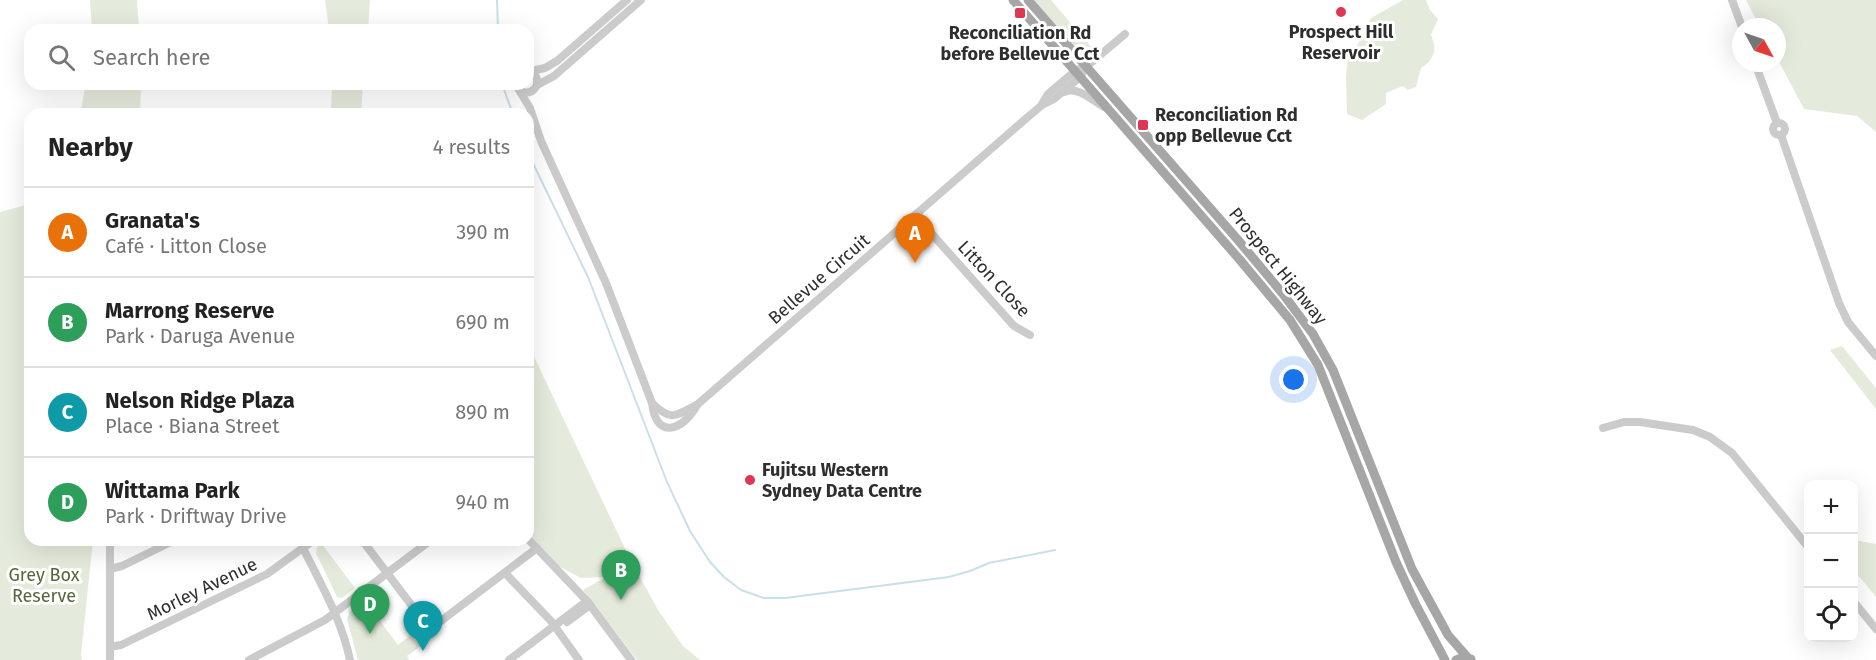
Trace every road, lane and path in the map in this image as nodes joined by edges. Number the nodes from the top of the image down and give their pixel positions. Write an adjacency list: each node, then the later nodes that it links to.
1 (627, 0): 9 (street)
2 (641, 0): 13 (street)
3 (1013, 0): 12 (main road, Prospect Highway)
4 (1028, 0): 8 (main road, Prospect Highway)
5 (1732, 0): 6 (street)
6 (1739, 18)
7 (1125, 34): 8 (street, Bellevue Circuit)
8 (1086, 67): 12 (street, Bellevue Circuit); 42 (main road, Prospect Highway)
9 (534, 69)
10 (1758, 72): 22 (street)
11 (534, 74): 13 (street)
12 (1077, 74): 15 (street, Bellevue Circuit); 16 (street, Bellevue Circuit); 18 (main road, Prospect Highway)
13 (536, 87): 17 (street)
14 (519, 90): 17 (street, Bellevue Circuit)
15 (1059, 94): 16 (street, Bellevue Circuit); 18 (street)
16 (1041, 105): 20 (street, Bellevue Circuit)
17 (530, 108)
18 (1110, 111): 50 (main road, Prospect Highway)
19 (534, 120): 20 (street, Bellevue Circuit)
20 (915, 215): 21 (street, Litton Close)
21 (1030, 335)
22 (1876, 356)
23 (1603, 428): 24 (street)
24 (1804, 541)
25 (534, 545): 32 (street)
26 (110, 546): 33 (street)
27 (163, 546): 33 (street)
28 (306, 546): 31 (street, Morley Avenue)
29 (367, 546): 34 (street)
30 (423, 546): 34 (street)
31 (303, 548): 38 (street); 41 (street, Morley Avenue)
32 (537, 548): 35 (street); 36 (street)
33 (110, 569): 41 (street)
34 (388, 573): 35 (street); 38 (street)
35 (505, 573): 39 (street)
36 (588, 603): 39 (street); 49 (street)
37 (1858, 607): 40 (street)
38 (335, 613): 44 (street); 45 (street)
39 (556, 628): 46 (street); 47 (street); 48 (street)
40 (1876, 629)
41 (110, 647): 43 (street)
42 (1470, 659): 51 (main road)
43 (110, 660)
44 (249, 660)
45 (350, 660)
46 (509, 660)
47 (517, 660)
48 (579, 660)
49 (631, 660)
50 (1445, 660)
51 (1456, 660)

